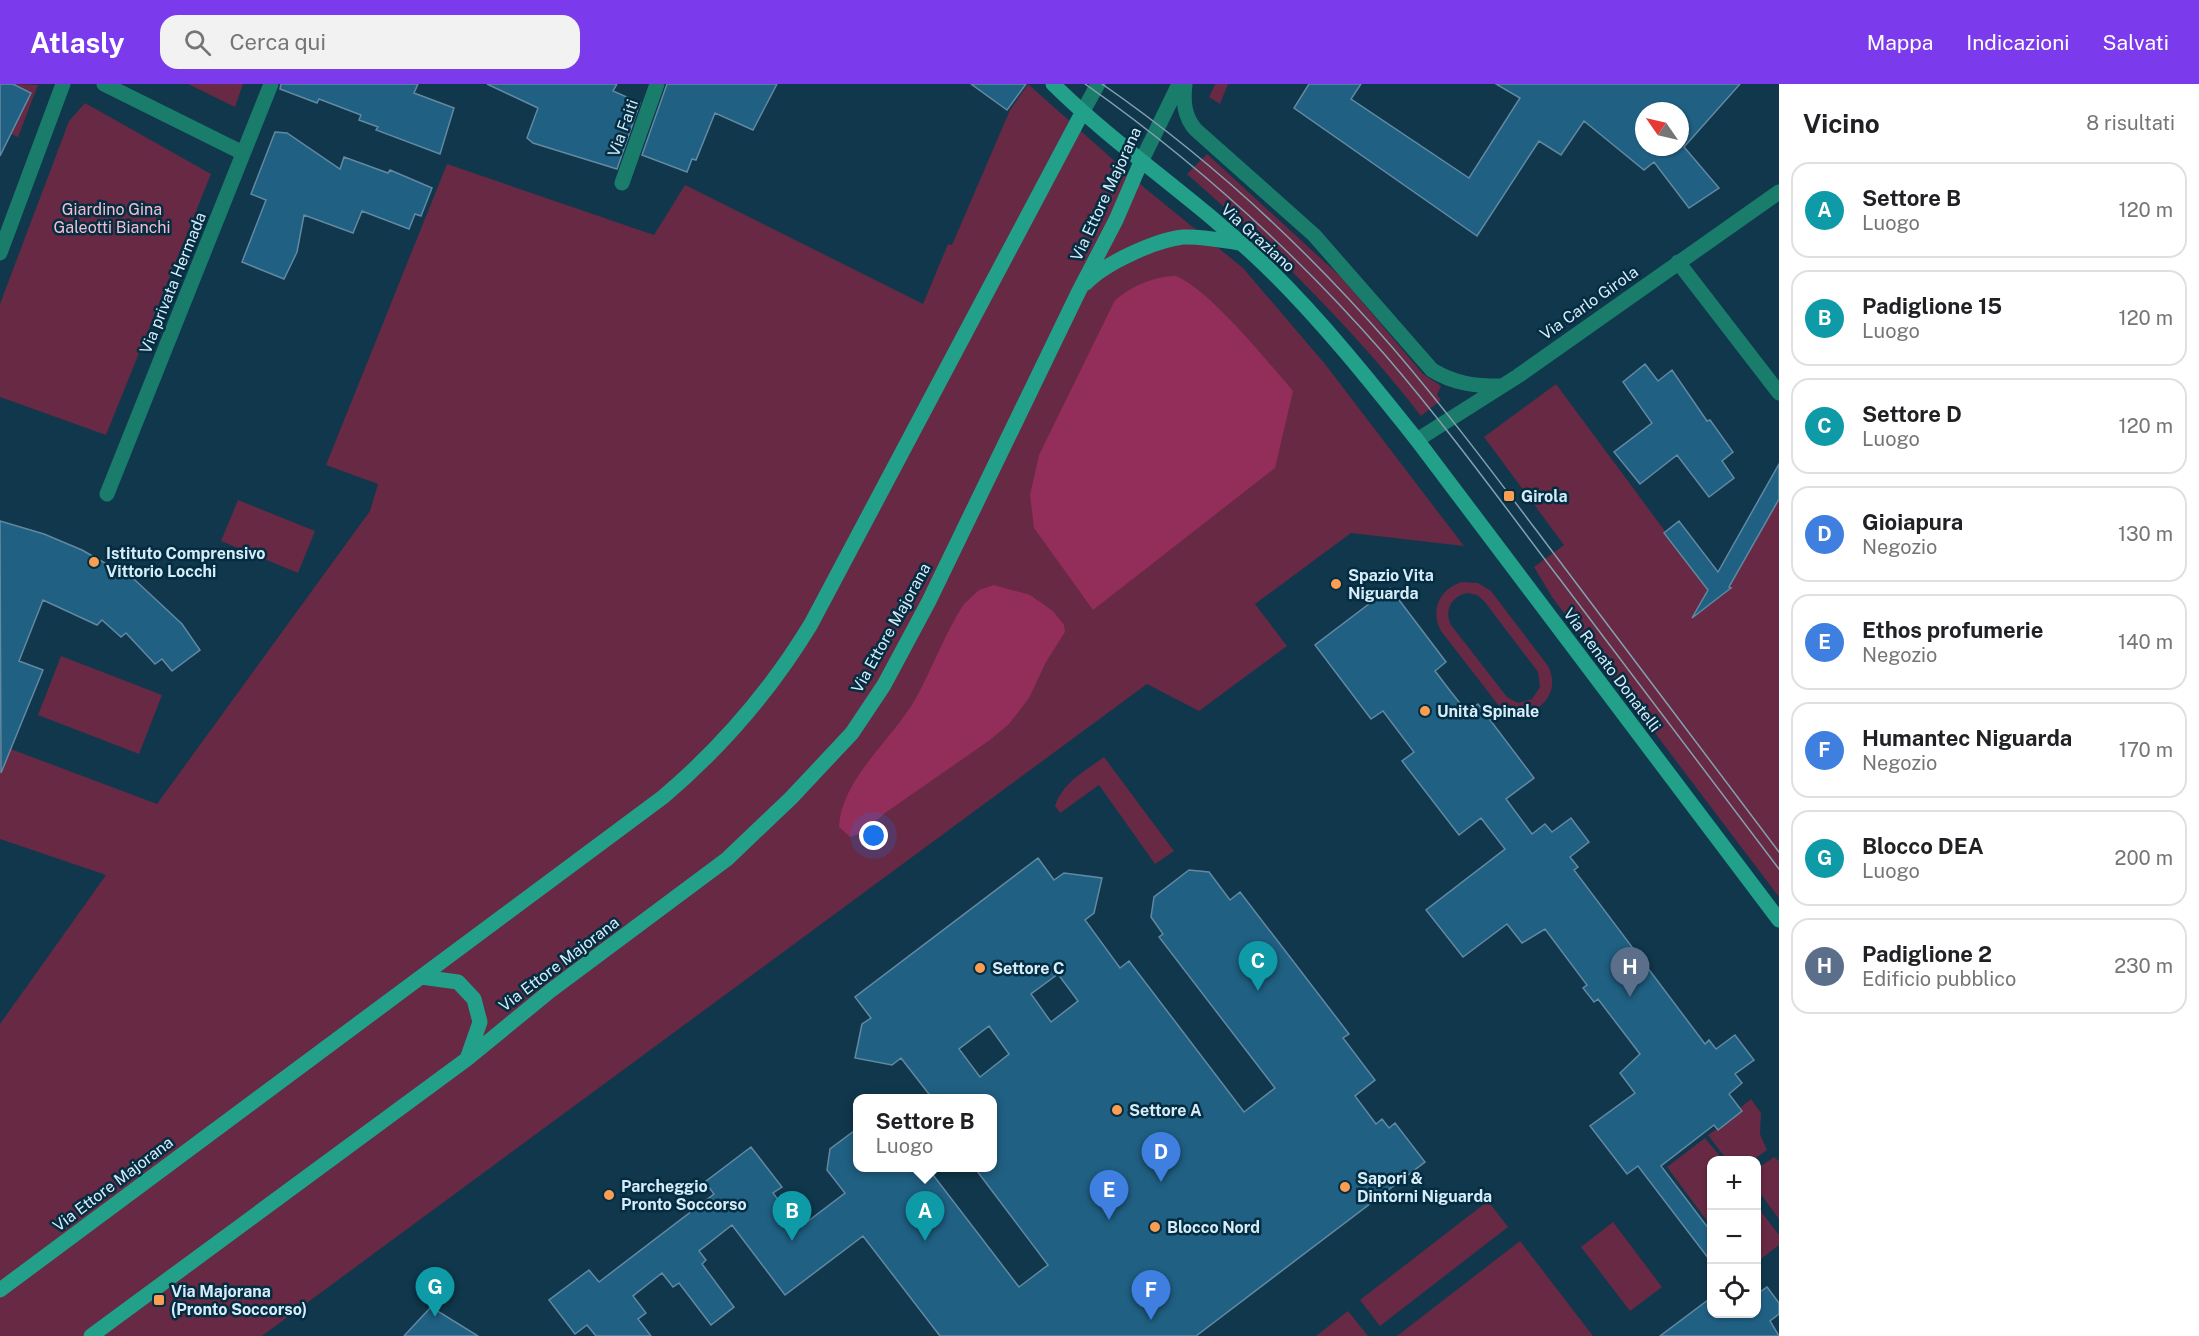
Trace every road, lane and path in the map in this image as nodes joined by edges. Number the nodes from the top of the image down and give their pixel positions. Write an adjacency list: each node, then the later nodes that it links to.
1 (63, 84): 15 (street)
2 (104, 84): 10 (street)
3 (271, 84): 10 (street, Via privata Hermada)
4 (657, 84): 12 (street, Via Faiti)
5 (1053, 84): 9 (street, Via Graziano)
6 (1098, 84): 9 (street, Via Ettore Majorana)
7 (1179, 84): 11 (street, Via Ettore Majorana)
8 (1185, 84): 18 (street)
9 (1082, 113): 11 (street, Via Graziano); 23 (street, Via Ettore Majorana)
10 (243, 153): 21 (street, Via privata Hermada)
11 (1141, 162): 14 (street, Via Graziano); 17 (street, Via Ettore Majorana)
12 (622, 183)
13 (1779, 192): 16 (street, Via Carlo Girola)
14 (1239, 243): 17 (street); 20 (street, Via Graziano)
15 (0, 253)
16 (1678, 261): 18 (street, Via Carlo Girola); 19 (street)
17 (1078, 293): 24 (street, Via Ettore Majorana)
18 (1502, 386): 20 (street, Via Carlo Girola)
19 (1779, 393)
20 (1417, 440): 22 (street, Via Renato Donatelli)
21 (107, 494)
22 (1779, 920)
23 (422, 977): 24 (street, Via Ettore Majorana); 25 (street, Via Ettore Majorana)
24 (467, 1059): 26 (street, Via Ettore Majorana)
25 (0, 1290)
26 (91, 1336)

